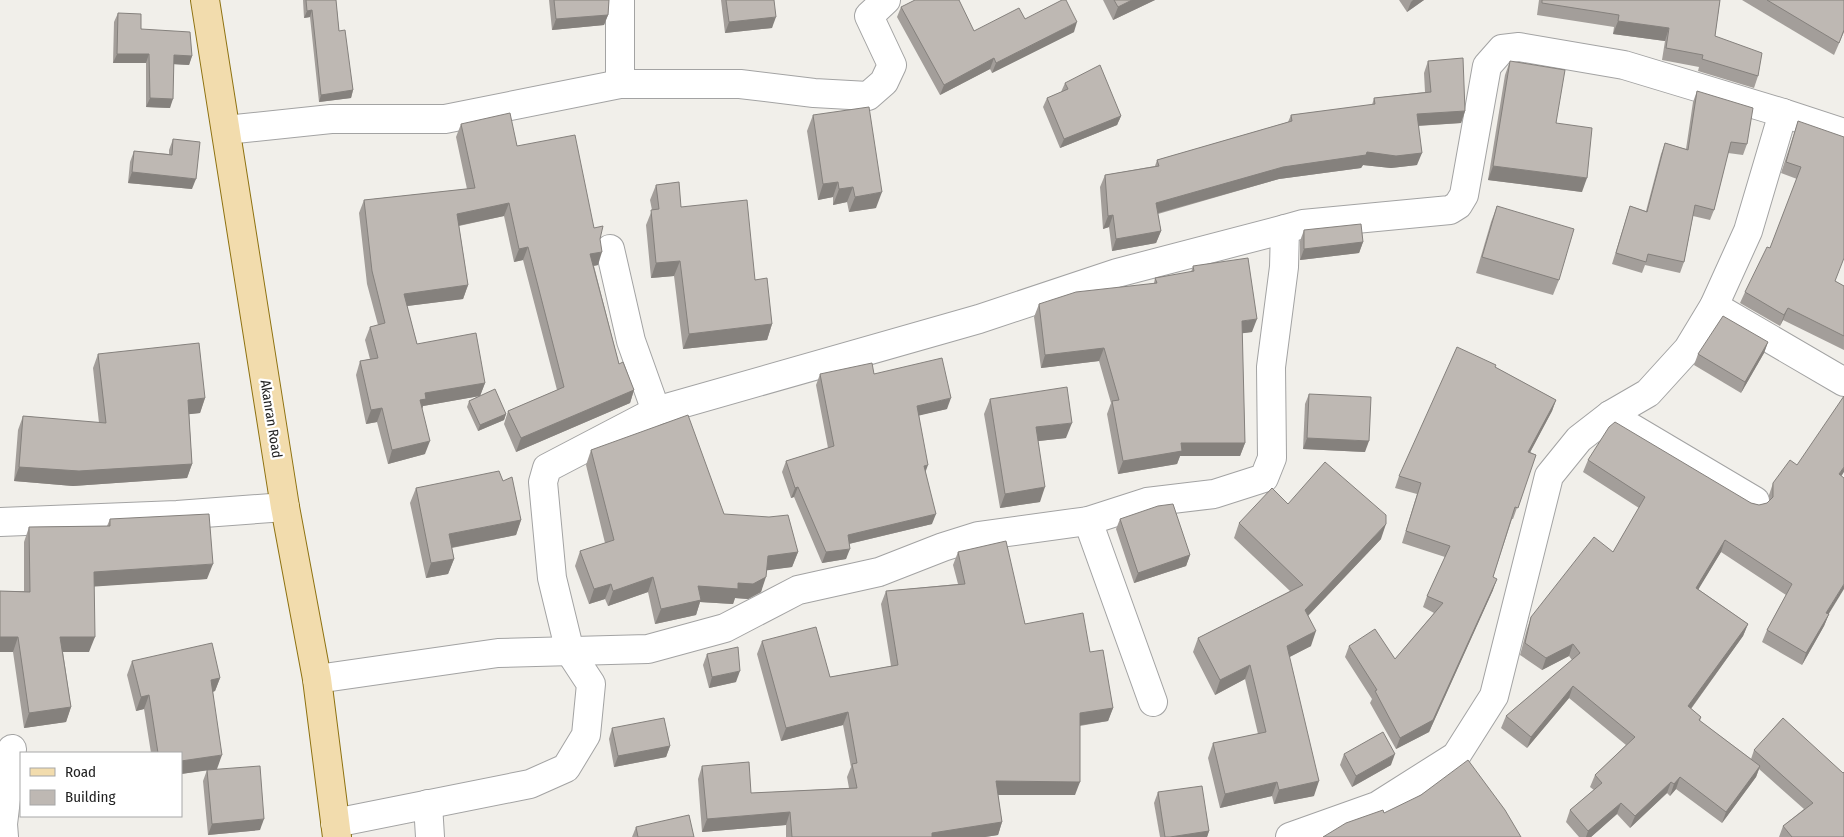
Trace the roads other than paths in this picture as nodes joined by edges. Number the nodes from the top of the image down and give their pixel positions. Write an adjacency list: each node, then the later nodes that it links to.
1 (205, 0): 6 (main road, Akanran Road)
2 (620, 0): 4 (street)
3 (869, 5): 4 (street)
4 (620, 84): 6 (street)
5 (1783, 113): 7 (street); 8 (street); 10 (street)
6 (226, 130): 15 (main road, Akanran Road)
7 (1844, 133)
8 (1285, 229): 12 (street); 16 (street)
9 (610, 249): 12 (street)
10 (1714, 306): 11 (street); 13 (street)
11 (1844, 382)
12 (656, 411): 18 (street)
13 (1610, 415): 14 (street); 26 (street)
14 (1755, 501)
15 (285, 507): 17 (street); 19 (main road, Akanran Road)
16 (1088, 521): 18 (street); 20 (street)
17 (0, 522)
18 (570, 652): 19 (street); 22 (street)
19 (317, 679): 23 (main road, Akanran Road)
20 (1153, 702)
21 (12, 749): 24 (street)
22 (428, 804): 23 (street); 25 (street)
23 (336, 830)
24 (4, 837)
25 (430, 837)
26 (1290, 837)

